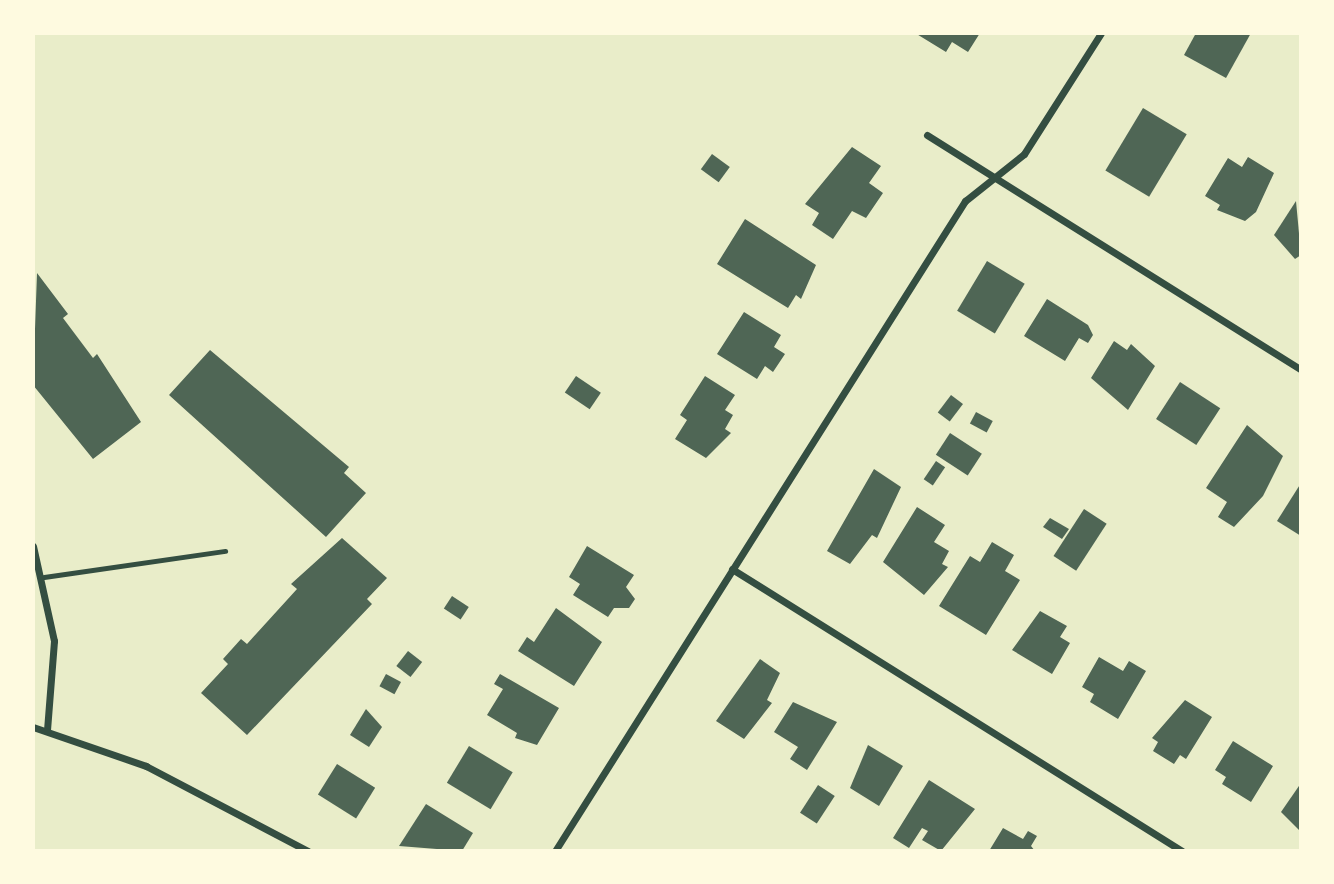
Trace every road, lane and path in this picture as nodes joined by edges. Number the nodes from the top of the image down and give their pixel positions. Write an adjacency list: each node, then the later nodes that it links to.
1 (1101, 33): 3 (street)
2 (927, 135): 3 (street)
3 (995, 177): 4 (street); 7 (street)
4 (1301, 370)
5 (33, 546): 8 (street)
6 (225, 551): 8 (lane)
7 (732, 569): 12 (street); 13 (street)
8 (44, 577): 10 (street)
9 (33, 727): 10 (street)
10 (47, 730): 11 (street)
11 (308, 851)
12 (555, 851)
13 (1182, 851)

